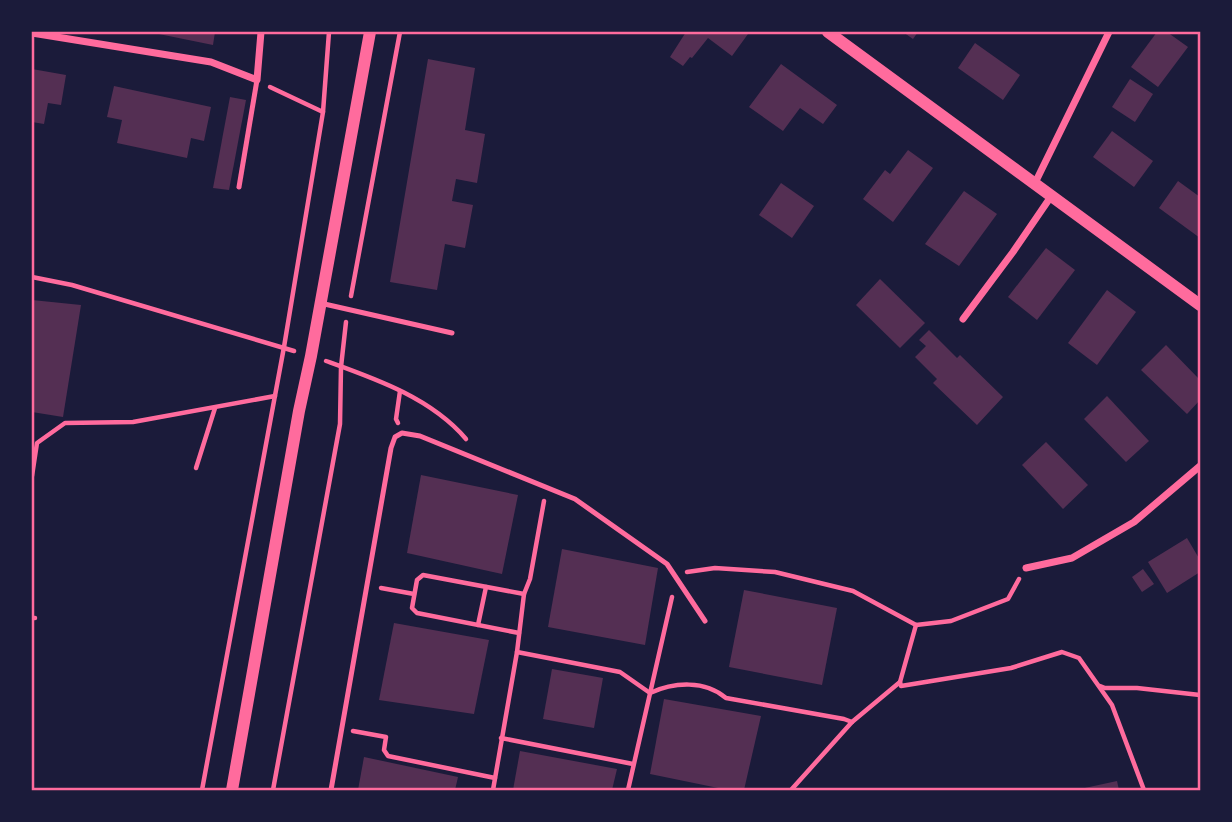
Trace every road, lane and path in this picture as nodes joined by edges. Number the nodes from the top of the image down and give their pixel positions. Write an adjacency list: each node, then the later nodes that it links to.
1 (261, 32): 8 (street)
2 (329, 32): 9 (path)
3 (370, 32): 15 (street)
4 (400, 32): 16 (path)
5 (828, 32): 10 (street)
6 (1109, 32): 10 (street)
7 (32, 33): 8 (street)
8 (257, 80): 9 (path); 11 (lane)
9 (323, 112): 19 (path)
10 (1035, 183): 12 (street)
11 (239, 187)
12 (1052, 195): 14 (street); 17 (street)
13 (32, 277): 19 (path)
14 (1198, 298)
15 (320, 303): 16 (lane); 20 (street)
16 (348, 309): 18 (lane); 21 (path)
17 (963, 319)
18 (452, 333)
19 (284, 347): 20 (path); 23 (path)
20 (311, 356): 21 (path); 52 (street)
21 (341, 366): 22 (path); 53 (path)
22 (400, 391): 25 (path); 26 (path)
23 (275, 396): 24 (path); 51 (path)
24 (215, 408): 28 (path); 29 (path)
25 (402, 433): 26 (lane); 33 (lane)
26 (474, 457): 30 (lane)
27 (1200, 466): 31 (street)
28 (197, 468)
29 (32, 476)
30 (547, 487): 32 (lane); 36 (path)
31 (1026, 568): 39 (path)
32 (678, 580): 37 (lane); 39 (path); 44 (path)
33 (367, 586): 35 (path); 47 (lane)
34 (486, 587): 35 (path); 36 (path); 38 (path)
35 (414, 594): 38 (path)
36 (524, 594): 40 (path)
37 (705, 621)
38 (478, 625): 40 (path)
39 (916, 625): 42 (path)
40 (519, 633): 41 (path)
41 (517, 652): 44 (path); 48 (path)
42 (900, 682): 43 (path); 46 (path)
43 (1099, 685): 45 (path); 58 (path)
44 (650, 693): 46 (path); 49 (path)
45 (1200, 695)
46 (852, 722): 57 (path)
47 (341, 729): 50 (path); 54 (lane)
48 (501, 738): 49 (path); 50 (path)
49 (633, 764): 56 (path)
50 (495, 778): 55 (path)
51 (202, 790)
52 (232, 790)
53 (273, 790)
54 (331, 790)
55 (493, 790)
56 (628, 790)
57 (791, 790)
58 (1144, 790)

